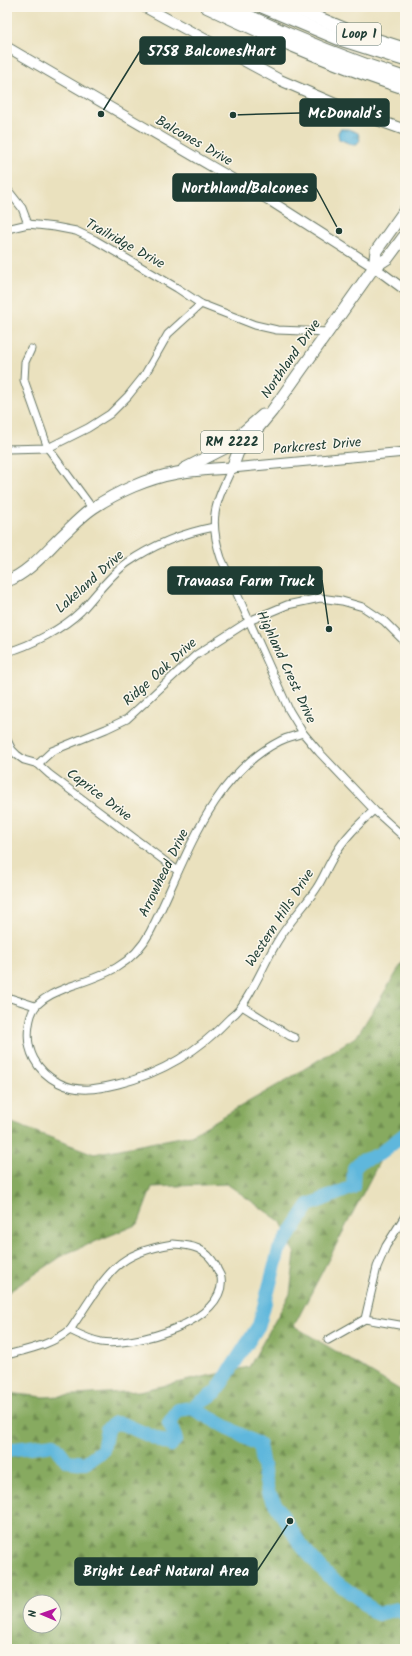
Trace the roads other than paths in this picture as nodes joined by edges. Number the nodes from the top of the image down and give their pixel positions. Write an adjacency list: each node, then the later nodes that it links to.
1 (144, 7): 12 (main road)
2 (208, 7): 11 (highway, Loop 1)
3 (230, 7): 10 (highway)
4 (264, 7): 6 (highway)
5 (292, 7): 6 (highway, Loop 1)
6 (311, 22): 8 (highway, Loop 1); 9 (highway)
7 (7, 47): 18 (street, Balcones Drive)
8 (405, 49)
9 (405, 60)
10 (405, 78)
11 (405, 88)
12 (405, 130)
13 (7, 189): 15 (street)
14 (405, 210): 18 (main road, Northland Drive / RM 2222)
15 (28, 224): 16 (street, Trailridge Drive); 20 (street, Trailridge Drive)
16 (7, 229)
17 (405, 235): 18 (main road, Northland Drive / RM 2222)
18 (374, 267): 19 (street, Balcones Drive); 21 (main road, Northland Drive / RM 2222)
19 (405, 290)
20 (201, 304): 21 (street, Trailridge Drive); 24 (street)
21 (329, 332): 23 (main road, Northland Drive / RM 2222)
22 (32, 349): 24 (street)
23 (280, 400): 27 (main road, Northland Drive / RM 2222); 28 (main road, RM 2222)
24 (48, 448): 25 (street); 29 (street)
25 (7, 449)
26 (405, 452): 27 (street, Parkcrest Drive)
27 (232, 468): 28 (main road, RM 2222); 30 (street, Highland Crest Drive)
28 (176, 473): 29 (main road, RM 2222)
29 (92, 508): 31 (main road, RM 2222)
30 (214, 527): 32 (street, Highland Crest Drive); 34 (street, Lakeland Drive)
31 (7, 581)
32 (249, 622): 33 (street, Ridge Oak Drive); 35 (street, Highland Crest Drive); 37 (street, Ridge Oak Drive)
33 (405, 642)
34 (7, 652)
35 (303, 733): 38 (street, Highland Crest Drive); 40 (street, Arrowhead Drive)
36 (7, 740): 37 (street, Caprice Drive)
37 (38, 764): 40 (street, Caprice Drive)
38 (374, 810): 39 (street); 43 (street, Western Hills Drive)
39 (405, 838)
40 (178, 871): 42 (street, Arrowhead Drive)
41 (7, 997): 42 (street)
42 (35, 1006): 43 (street, Western Hills Drive)
43 (242, 1006): 44 (street)
44 (295, 1038)
45 (405, 1216): 46 (street)
46 (365, 1319): 47 (street); 49 (street)
47 (405, 1326)
48 (70, 1330): 48 (street); 50 (street)
49 (328, 1340)
50 (7, 1355)

